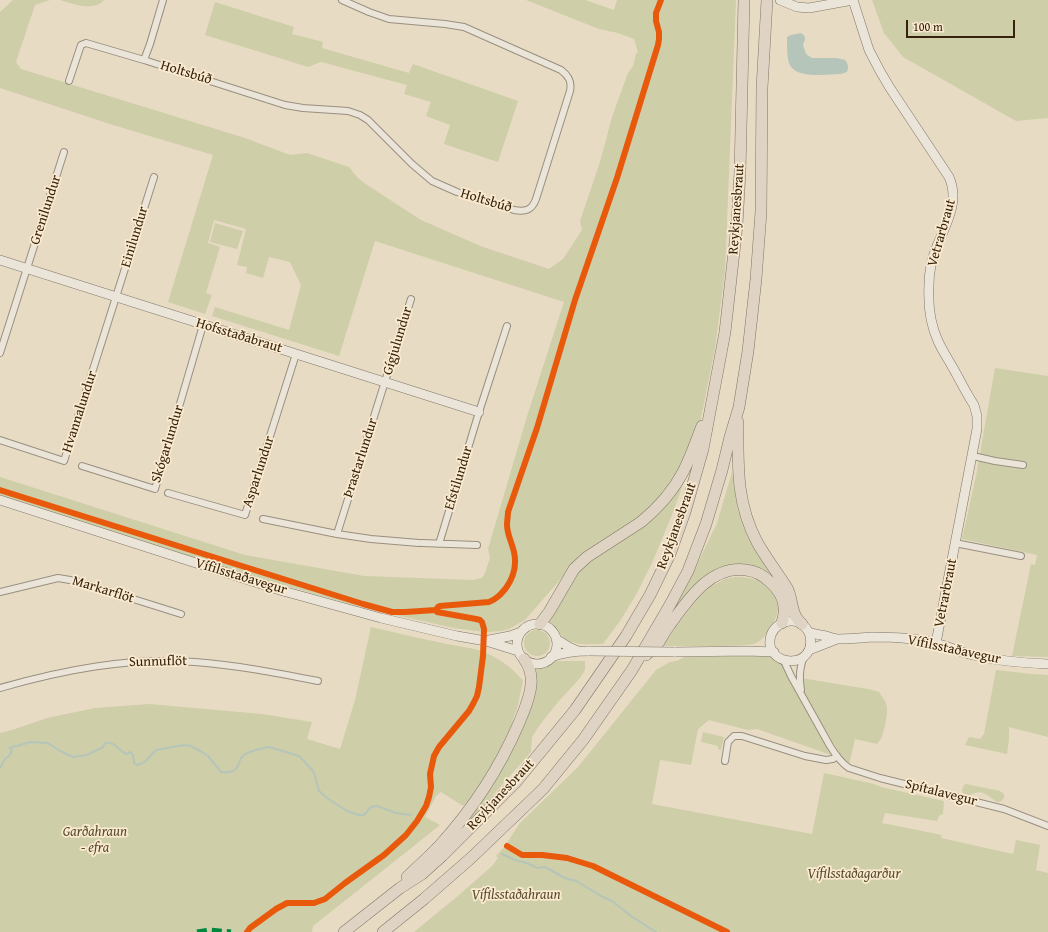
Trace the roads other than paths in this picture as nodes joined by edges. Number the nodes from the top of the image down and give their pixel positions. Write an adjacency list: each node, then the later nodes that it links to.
1 (163, 0): 7 (street, Holtsbúð)
2 (342, 0): 7 (street, Holtsbúð)
3 (744, 0): 20 (highway, Reykjanesbraut)
4 (767, 0): 21 (highway, Reykjanesbraut)
5 (780, 0): 6 (main road)
6 (853, 0): 24 (main road, Vetrarbraut)
7 (144, 60): 8 (street, Holtsbúð)
8 (69, 81)
9 (64, 152): 12 (street, Grenilundur)
10 (154, 177): 13 (street, Einilundur)
11 (0, 260): 12 (main road, Hofsstaðabraut)
12 (27, 269): 13 (main road, Hofsstaðabraut); 17 (street, Grenilundur)
13 (116, 298): 15 (main road, Hofsstaðabraut); 23 (street, Hvannalundur)
14 (411, 299): 19 (street, Gígjulundur)
15 (203, 325): 18 (main road, Hofsstaðabraut); 26 (street, Skógarlundur)
16 (507, 326): 22 (street, Efstilundur)
17 (0, 353)
18 (296, 354): 19 (main road, Hofsstaðabraut); 27 (street, Asparlundur)
19 (385, 383): 22 (main road, Hofsstaðabraut); 30 (street, Þrastarlundur)
20 (711, 405): 38 (highway); 61 (highway, Reykjanesbraut)
21 (739, 407): 39 (highway); 54 (highway, Reykjanesbraut)
22 (479, 412): 32 (street, Efstilundur)
23 (0, 440)
24 (972, 456): 25 (street); 31 (main road, Vetrarbraut)
25 (1023, 465)
26 (82, 466)
27 (168, 493)
28 (0, 500): 43 (main road, Vífilsstaðavegur)
29 (263, 519): 30 (street)
30 (337, 534): 32 (street)
31 (955, 543): 34 (street, Vetrarbraut); 45 (main road, Vetrarbraut)
32 (438, 544): 33 (street)
33 (477, 545)
34 (1021, 556)
35 (0, 592): 36 (street, Markarflöt)
36 (181, 614)
37 (782, 623): 39 (main road, Vífilsstaðavegur); 44 (main road); 54 (highway)
38 (540, 624): 40 (main road, Vífilsstaðavegur); 41 (main road, Vífilsstaðavegur)
39 (805, 628): 42 (main road, Vífilsstaðavegur); 49 (main road)
40 (521, 632): 43 (main road, Vífilsstaðavegur); 50 (main road)
41 (556, 639): 46 (main road, Vífilsstaðavegur); 51 (main road)
42 (837, 639): 45 (main road, Vífilsstaðavegur); 49 (main road, Vífilsstaðavegur)
43 (486, 641): 50 (main road, Vífilsstaðavegur)
44 (770, 641): 47 (main road, Vífilsstaðavegur); 48 (main road)
45 (936, 643): 53 (main road, Vífilsstaðavegur)
46 (578, 651): 47 (main road, Vífilsstaðavegur, bridge); 51 (main road, Vífilsstaðavegur)
47 (748, 651): 48 (main road, Vífilsstaðavegur)
48 (774, 652): 52 (main road)
49 (806, 653): 52 (main road, Vífilsstaðavegur); 57 (street, Spítalavegur)
50 (521, 655): 51 (main road, Vífilsstaðavegur); 61 (highway)
51 (551, 658)
52 (784, 661): 57 (street, Spítalavegur)
53 (1048, 664)
54 (632, 670): 63 (highway, Reykjanesbraut)
55 (318, 681): 56 (street, Sunnuflöt)
56 (0, 688)
57 (801, 692): 58 (street, Spítalavegur)
58 (837, 756): 59 (street); 60 (street, Spítalavegur)
59 (725, 761)
60 (1048, 826)
61 (400, 888): 62 (highway, Reykjanesbraut)
62 (344, 932)
63 (383, 932)

